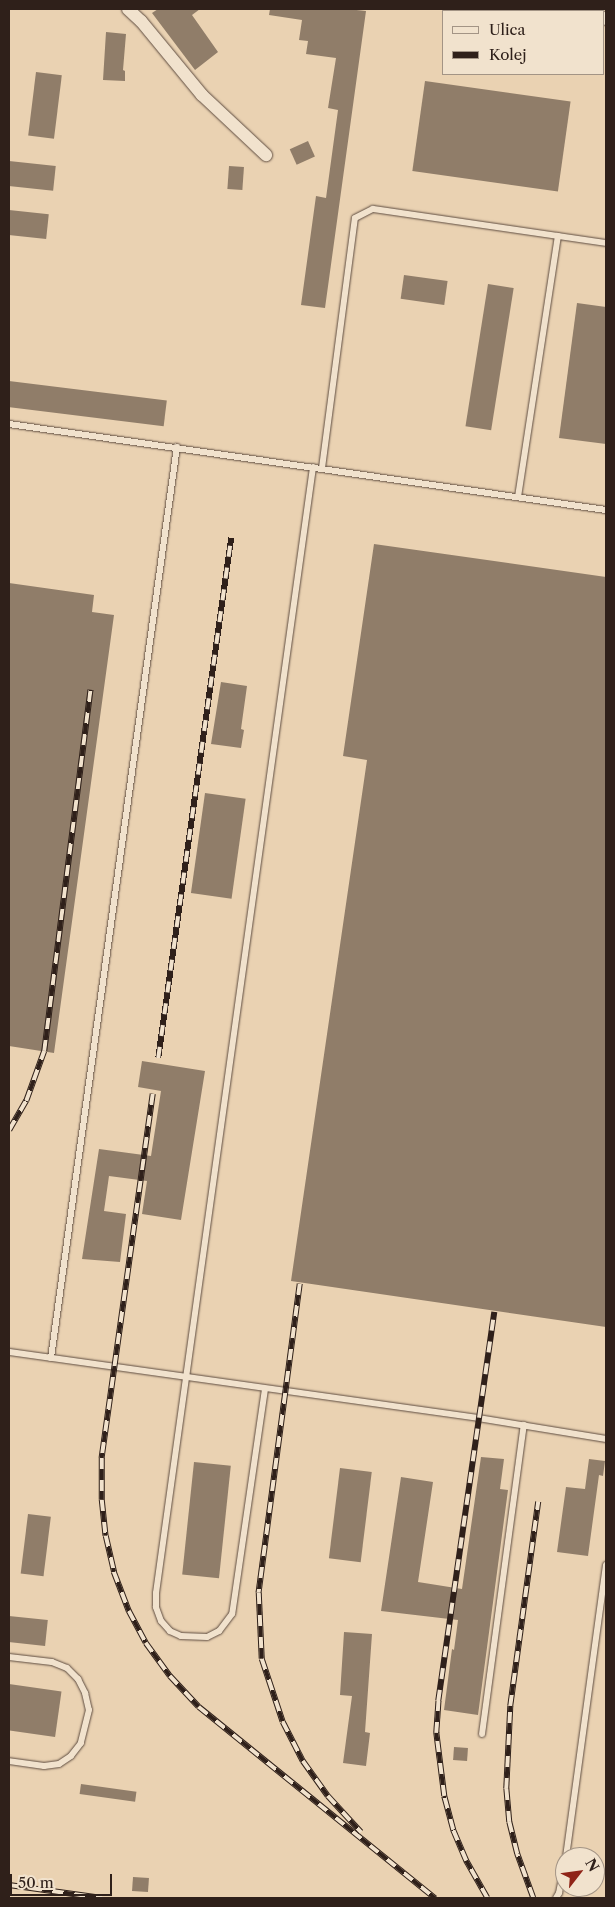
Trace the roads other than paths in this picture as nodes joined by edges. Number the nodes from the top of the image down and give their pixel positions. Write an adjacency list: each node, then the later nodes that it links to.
1 (128, 9): 2 (street)
2 (266, 155)
3 (558, 236): 4 (lane); 8 (lane); 9 (lane)
4 (606, 243)
5 (9, 424): 6 (lane)
6 (177, 447): 7 (lane); 12 (lane)
7 (313, 467): 8 (lane); 13 (lane)
8 (322, 468): 9 (lane)
9 (518, 497): 10 (lane)
10 (606, 510)
11 (9, 1352): 12 (lane)
12 (50, 1358): 13 (lane)
13 (185, 1378): 14 (lane); 14 (lane)
14 (265, 1389): 15 (lane)
15 (524, 1425): 16 (lane); 19 (lane)
16 (606, 1439)
17 (606, 1565): 21 (lane)
18 (9, 1657): 20 (lane)
19 (482, 1734)
20 (9, 1761)
21 (567, 1847)

